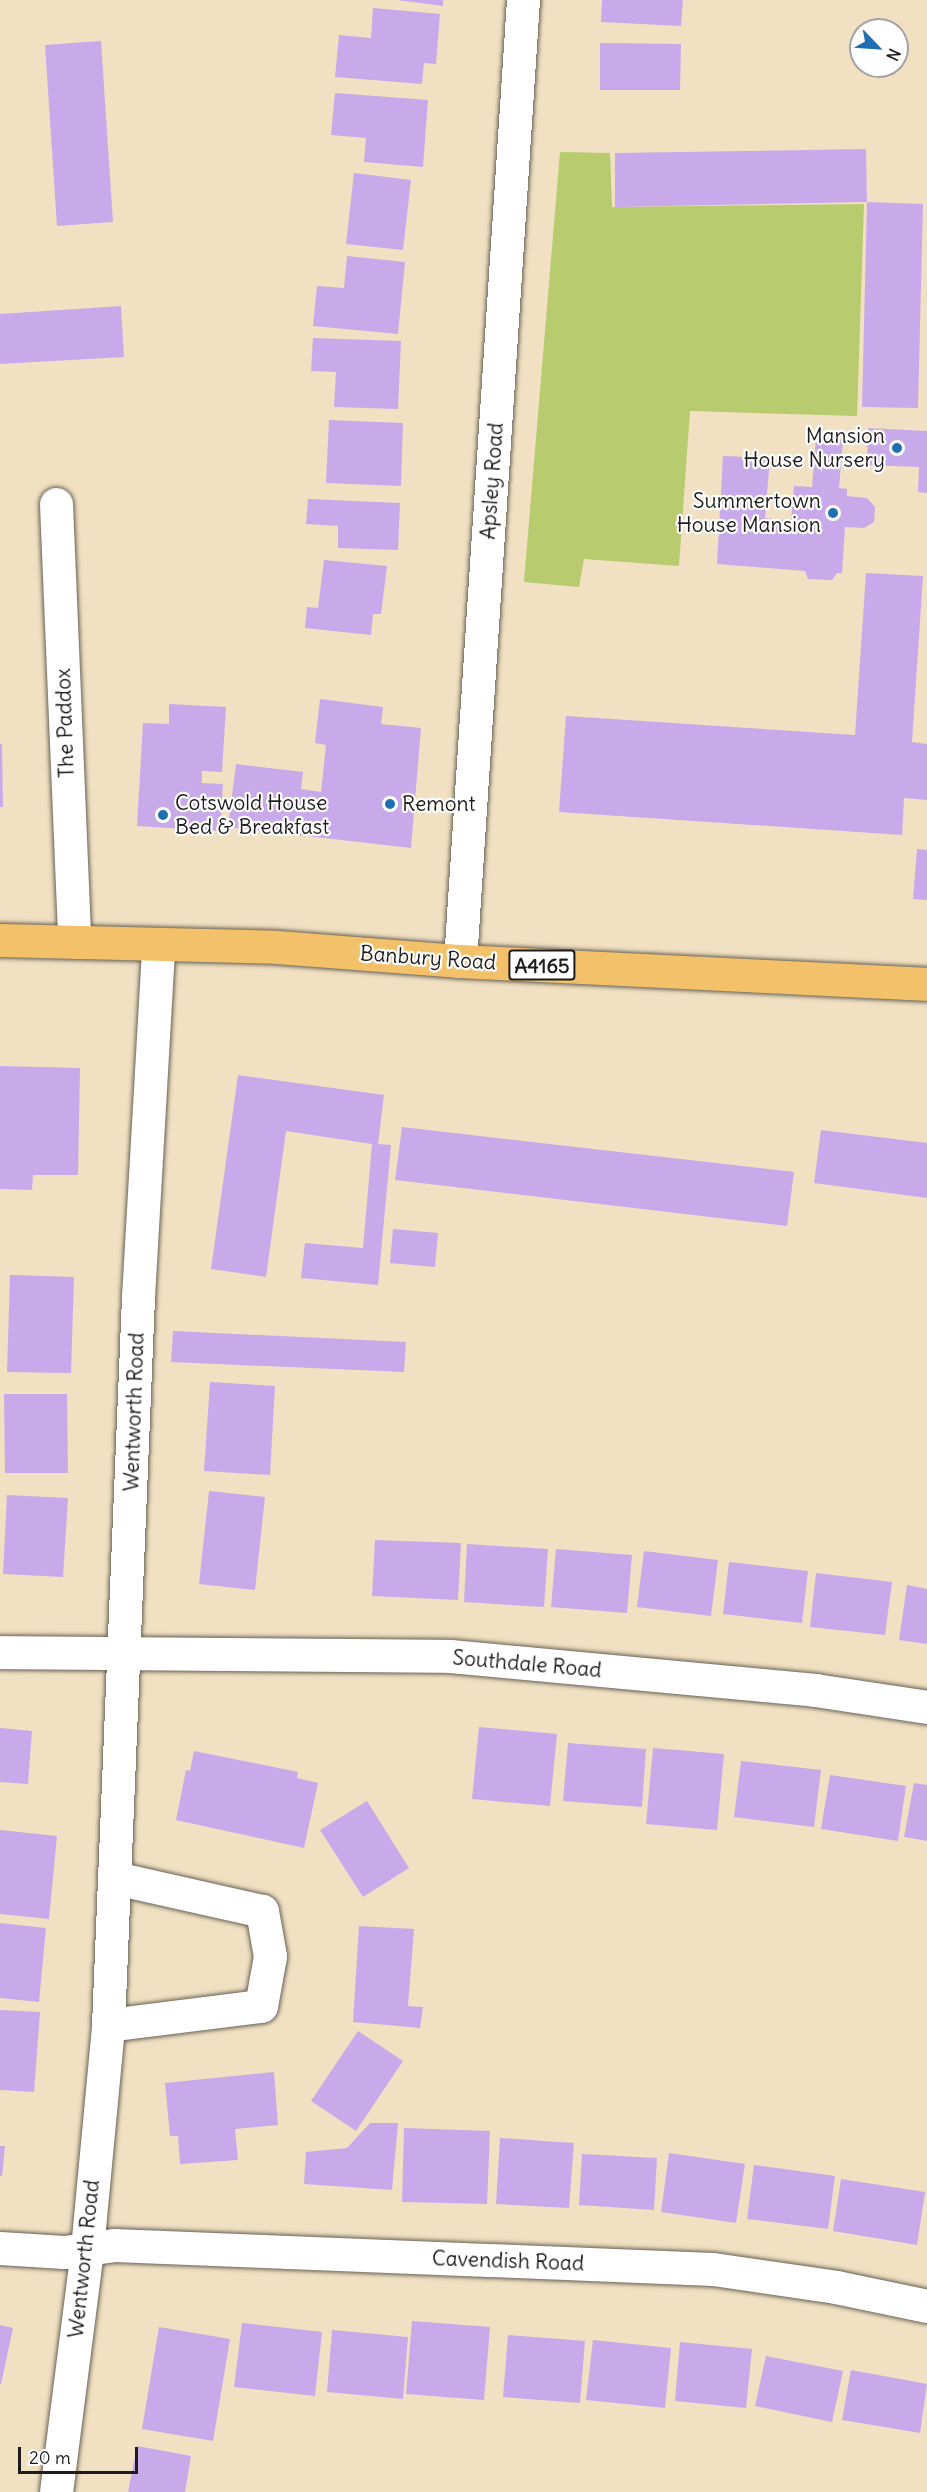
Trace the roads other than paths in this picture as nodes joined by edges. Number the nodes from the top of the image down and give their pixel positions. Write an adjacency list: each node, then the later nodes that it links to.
1 (523, 0): 6 (street, Apsley Road)
2 (56, 504): 4 (street, The Paddox)
3 (0, 940): 4 (main road, Banbury Road / A4165)
4 (74, 942): 5 (main road, Banbury Road / A4165)
5 (158, 945): 6 (main road, Banbury Road / A4165); 9 (street, Wentworth Road)
6 (460, 961): 7 (main road, Banbury Road / A4165)
7 (927, 984)
8 (0, 1652): 9 (street, Southdale Road)
9 (126, 1654): 10 (street, Southdale Road); 11 (street, Wentworth Road)
10 (927, 1707)
11 (115, 1878): 12 (street, Wentworth Road); 12 (street)
12 (108, 2025): 14 (street, Wentworth Road)
13 (0, 2247): 14 (street, Cavendish Road)
14 (87, 2249): 15 (street, Cavendish Road); 16 (street, Wentworth Road)
15 (927, 2306)
16 (56, 2492)

